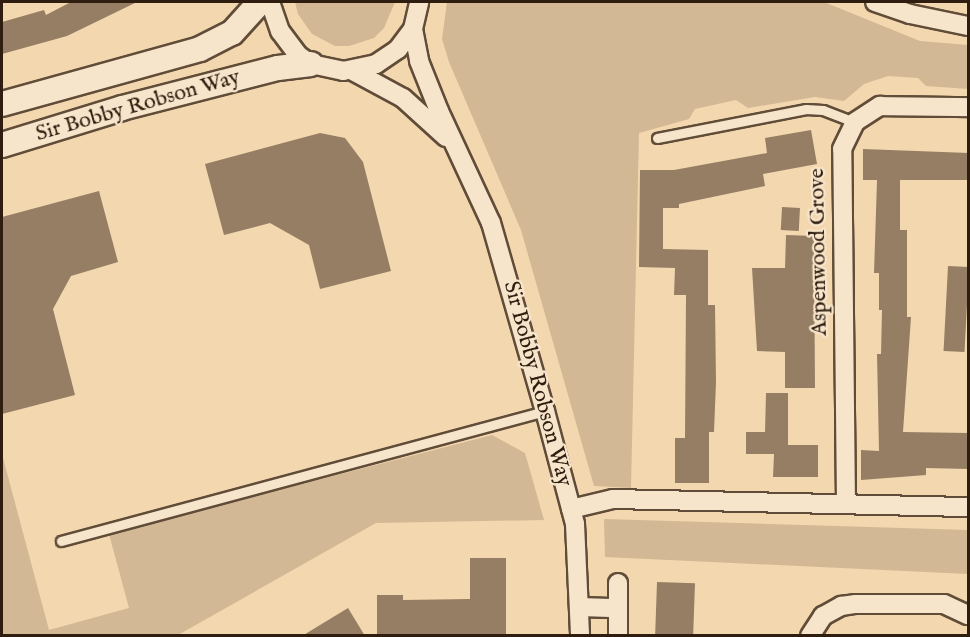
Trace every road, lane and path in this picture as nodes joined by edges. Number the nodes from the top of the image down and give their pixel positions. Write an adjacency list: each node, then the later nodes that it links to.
1 (260, 2): 9 (street, Sir Bobby Robson Way)
2 (270, 2): 7 (street)
3 (419, 2): 6 (street)
4 (875, 2): 5 (street)
5 (969, 26)
6 (413, 29): 8 (street); 13 (street, Sir Bobby Robson Way)
7 (311, 64): 8 (street); 14 (street, Sir Bobby Robson Way)
8 (353, 71): 13 (street, Sir Bobby Robson Way)
9 (2, 104)
10 (969, 107): 11 (street)
11 (855, 122): 12 (lane); 16 (street, Aspenwood Grove)
12 (657, 138)
13 (452, 143): 15 (street, Sir Bobby Robson Way)
14 (2, 146)
15 (545, 411): 18 (street, Sir Bobby Robson Way); 19 (lane)
16 (846, 504): 17 (street); 18 (street)
17 (969, 507)
18 (571, 509): 21 (street, Sir Bobby Robson Way)
19 (61, 541)
20 (618, 583): 22 (street)
21 (580, 608): 22 (street); 24 (street, Sir Bobby Robson Way)
22 (618, 608): 25 (street)
23 (969, 615): 26 (street)
24 (580, 636)
25 (618, 636)
26 (810, 636)

